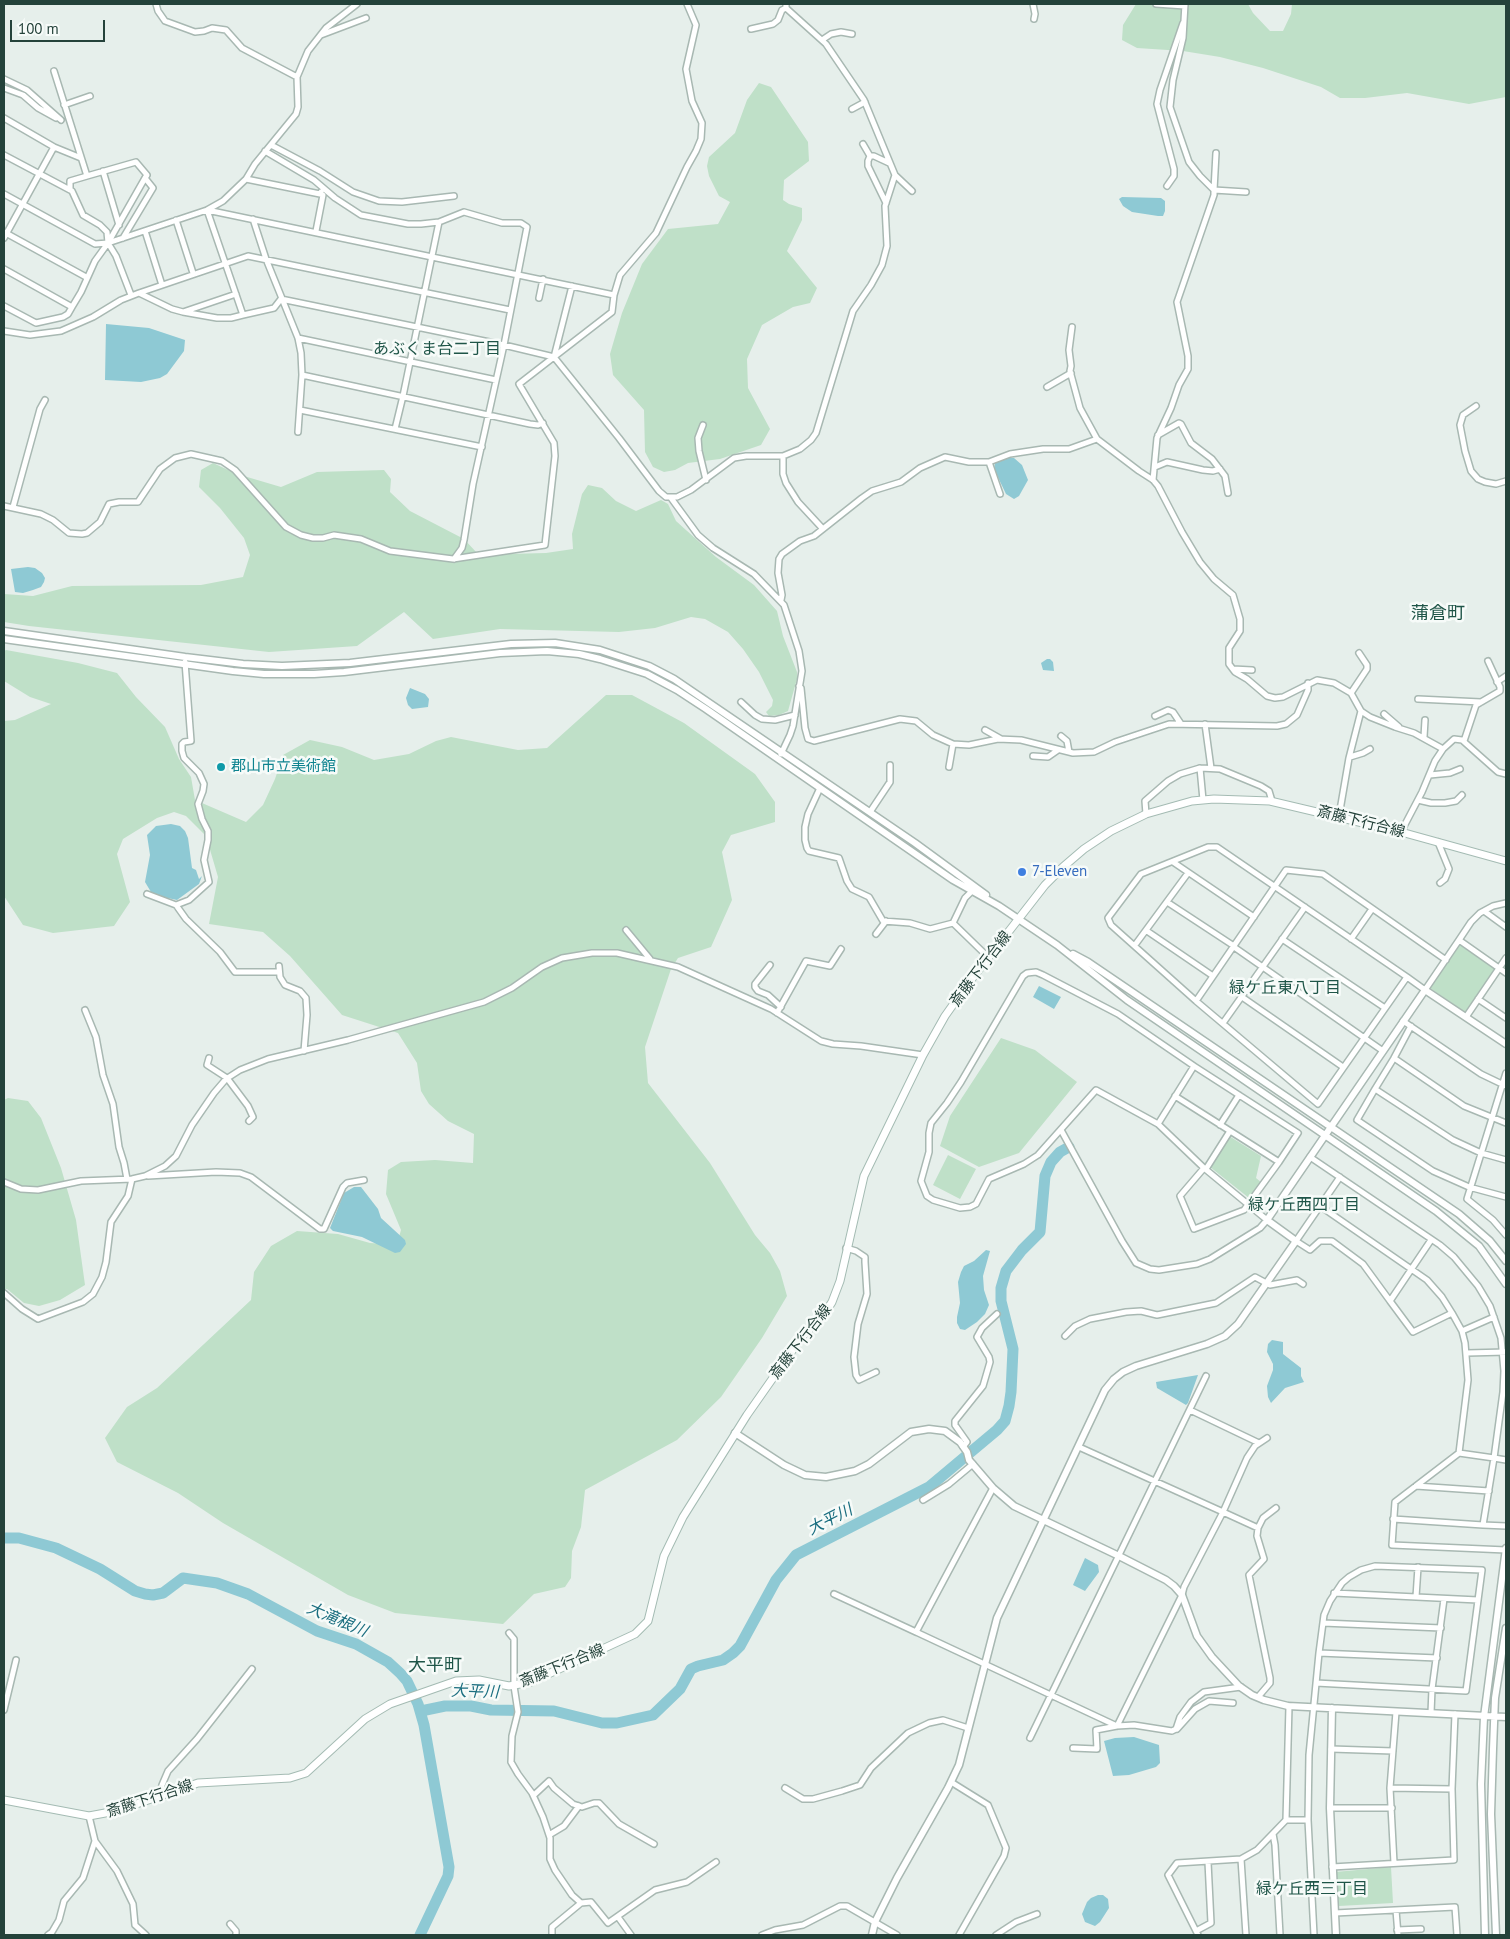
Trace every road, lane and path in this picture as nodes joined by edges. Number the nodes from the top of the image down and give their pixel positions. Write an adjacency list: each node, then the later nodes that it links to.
1 (156, 4): 16 (street)
2 (357, 4): 13 (street)
3 (688, 4): 73 (street)
4 (1033, 4): 9 (street)
5 (1156, 4): 6 (street)
6 (1185, 5): 10 (street)
7 (786, 6): 11 (street); 14 (street)
8 (366, 18): 13 (street)
9 (1034, 19)
10 (1184, 21): 39 (street); 41 (street)
11 (751, 30)
12 (852, 34): 14 (street)
13 (318, 36): 16 (street)
14 (822, 40): 20 (street)
15 (54, 71): 21 (street)
16 (297, 77): 25 (street)
17 (4, 79): 18 (street)
18 (4, 88)
19 (90, 96): 21 (street)
20 (865, 102): 22 (street); 32 (street)
21 (64, 105): 31 (street)
22 (852, 109)
23 (4, 118): 26 (street)
24 (863, 144): 30 (street)
25 (271, 145): 27 (street); 46 (street)
26 (54, 147): 31 (street); 34 (street)
27 (265, 152): 38 (street); 42 (street)
28 (1216, 153): 41 (street)
29 (4, 155): 34 (street)
30 (870, 156): 32 (street); 47 (street)
31 (81, 158): 36 (street)
32 (889, 163): 35 (street)
33 (103, 171): 36 (street); 37 (street); 53 (street)
34 (39, 175): 40 (street); 48 (street)
35 (895, 175): 43 (street); 47 (street)
36 (87, 176): 40 (street)
37 (145, 178): 53 (street); 57 (street)
38 (246, 179): 42 (street); 49 (street)
39 (1167, 186)
40 (70, 190): 58 (street)
41 (1214, 190): 44 (street); 101 (street)
42 (322, 191): 52 (street); 55 (street)
43 (912, 191)
44 (1246, 192)
45 (4, 194): 48 (street)
46 (454, 196)
47 (886, 203): 104 (street)
48 (22, 204): 56 (street); 58 (street)
49 (206, 210): 50 (street); 51 (street); 61 (street)
50 (253, 218): 55 (street); 60 (street)
51 (176, 220): 54 (street); 63 (street)
52 (439, 222): 59 (street); 64 (street)
53 (119, 224): 58 (street)
54 (145, 231): 57 (street); 67 (street)
55 (316, 232): 59 (street)
56 (5, 234): 65 (street)
57 (123, 238): 58 (street)
58 (108, 243): 65 (street); 72 (street)
59 (431, 256): 64 (street); 69 (street)
60 (266, 259): 61 (street); 69 (street); 75 (street)
61 (225, 263): 63 (street); 71 (street)
62 (4, 270): 77 (street)
63 (193, 273): 67 (street)
64 (518, 274): 66 (street); 78 (street)
65 (86, 277): 77 (street)
66 (543, 279): 68 (street); 74 (street)
67 (162, 285): 70 (street)
68 (572, 286): 73 (street); 86 (street)
69 (424, 292): 78 (street); 81 (street)
70 (139, 293): 72 (street); 79 (street)
71 (236, 294): 79 (street); 80 (street)
72 (132, 295): 83 (street)
73 (614, 295): 86 (street)
74 (539, 298)
75 (281, 300): 80 (street); 81 (street); 84 (street)
76 (4, 306): 77 (street)
77 (72, 307)
78 (510, 310): 85 (street)
79 (183, 312): 80 (street)
80 (243, 315)
81 (417, 326): 85 (street); 87 (street)
82 (1072, 327): 88 (street)
83 (4, 331)
84 (298, 338): 87 (street); 89 (street)
85 (504, 344): 86 (street); 90 (street)
86 (554, 357): 97 (street); 113 (street)
87 (410, 361): 90 (street); 92 (street)
88 (1071, 373): 91 (street); 102 (street)
89 (302, 374): 92 (street); 95 (street)
90 (496, 380): 96 (street)
91 (1047, 387)
92 (403, 396): 96 (street); 99 (street)
93 (45, 400): 115 (street)
94 (1476, 406): 110 (street)
95 (300, 410): 99 (street); 100 (street)
96 (489, 415): 97 (street); 103 (street)
97 (543, 423): 117 (street)
98 (703, 425): 108 (street)
99 (395, 429): 103 (street)
100 (298, 432)
101 (1158, 435): 106 (street); 107 (street)
102 (1097, 440): 105 (street); 109 (street)
103 (482, 447): 117 (street)
104 (783, 456): 108 (street); 116 (street)
105 (989, 462): 111 (street); 116 (street)
106 (1156, 468): 107 (street); 109 (street)
107 (1220, 469): 112 (street)
108 (706, 480): 113 (street)
109 (1153, 480): 125 (street)
110 (1506, 481)
111 (1000, 494)
112 (1228, 494)
113 (671, 498): 118 (street)
114 (4, 506): 115 (street)
115 (13, 507): 117 (street)
116 (823, 529): 118 (street)
117 (453, 559)
118 (781, 600): 130 (street)
119 (4, 631): 122 (street)
120 (4, 639): 124 (street)
121 (1360, 653): 131 (street)
122 (185, 657): 124 (street); 152 (street)
123 (1488, 661): 128 (street)
124 (186, 665): 156 (street); 183 (street)
125 (1233, 669): 126 (street); 129 (street)
126 (1252, 670)
127 (1506, 676): 128 (street)
128 (1498, 682): 134 (street)
129 (1308, 684): 131 (street); 141 (street)
130 (799, 686): 137 (street); 148 (street)
131 (1351, 693): 135 (street)
132 (1418, 699): 134 (street)
133 (741, 702): 137 (street)
134 (1481, 702): 147 (street)
135 (1361, 711): 142 (street); 155 (street)
136 (1384, 714): 142 (street)
137 (795, 715): 152 (street)
138 (1155, 716): 140 (street)
139 (1425, 720): 145 (street)
140 (1181, 724): 141 (street); 153 (street)
141 (1205, 724): 160 (street)
142 (1401, 729): 145 (street)
143 (985, 730): 146 (street)
144 (1061, 736): 153 (street)
145 (1424, 737): 149 (street)
146 (1001, 739): 148 (street); 151 (street)
147 (1464, 741): 149 (street); 162 (street)
148 (953, 744): 158 (street)
149 (1443, 748): 163 (street)
150 (1370, 749): 155 (street)
151 (1058, 750): 153 (street); 154 (street)
152 (782, 752): 156 (street); 169 (street)
153 (1069, 752)
154 (1034, 756)
155 (1350, 756): 171 (street)
156 (779, 759): 164 (street)
157 (890, 765): 169 (street)
158 (949, 767)
159 (1200, 768): 160 (street); 166 (street); 170 (street)
160 (1211, 768): 168 (street)
161 (1460, 769): 163 (street)
162 (1506, 774)
163 (1430, 775): 167 (street)
164 (820, 788): 179 (street); 190 (street)
165 (1462, 795): 167 (street)
166 (1202, 800): 168 (main road, 斎藤下行合線); 170 (main road, 斎藤下行合線)
167 (1418, 800): 172 (street)
168 (1272, 801): 171 (main road, 斎藤下行合線)
169 (870, 812): 184 (street)
170 (1146, 814): 189 (main road, 斎藤下行合線)
171 (1339, 816): 172 (main road, 斎藤下行合線)
172 (1401, 832): 173 (main road, 斎藤下行合線)
173 (1438, 842): 174 (main road, 斎藤下行合線); 177 (street)
174 (1506, 861)
175 (1173, 862): 176 (street); 178 (street); 200 (street)
176 (1188, 873): 181 (street); 188 (street)
177 (1440, 883)
178 (1276, 886): 185 (street); 186 (street); 188 (street)
179 (972, 891): 184 (street); 191 (street)
180 (147, 894): 183 (street)
181 (1167, 902): 194 (street); 201 (street)
182 (1506, 903): 187 (street)
183 (176, 905): 228 (street)
184 (999, 906): 189 (street)
185 (1305, 907): 196 (street); 197 (street)
186 (1372, 909): 197 (street); 206 (street)
187 (1484, 911): 192 (street); 198 (street)
188 (1254, 917): 201 (street)
189 (1018, 920): 199 (street); 203 (main road, 斎藤下行合線)
190 (886, 921): 191 (street); 195 (street)
191 (952, 923): 203 (street)
192 (1506, 927)
193 (626, 930): 205 (street)
194 (1147, 931): 200 (street); 211 (street)
195 (876, 934)
196 (1282, 939): 208 (street); 218 (street)
197 (1351, 939): 212 (street)
198 (1459, 940): 206 (street); 209 (street)
199 (1057, 945): 246 (street); 249 (street)
200 (1135, 946): 216 (street)
201 (1234, 946): 208 (street); 211 (street)
202 (841, 949): 217 (street)
203 (988, 957): 230 (main road, 斎藤下行合線)
204 (1506, 958): 209 (street)
205 (650, 960): 220 (street); 228 (street)
206 (1446, 960): 213 (street)
207 (770, 965): 217 (street)
208 (1262, 967): 214 (street); 226 (street)
209 (1499, 968): 210 (street); 215 (street)
210 (1506, 973)
211 (1213, 976): 216 (street)
212 (1407, 977): 213 (street); 218 (street)
213 (1425, 990): 221 (street); 223 (street)
214 (1242, 998): 224 (street); 234 (street)
215 (1478, 999): 221 (street); 222 (street)
216 (1196, 1001): 224 (street)
217 (781, 1007): 220 (street)
218 (1385, 1008): 226 (street)
219 (85, 1010): 257 (street)
220 (777, 1012): 230 (street)
221 (1466, 1017): 227 (street)
222 (1506, 1018)
223 (1403, 1021): 225 (street); 229 (street)
224 (1223, 1023): 234 (street)
225 (1411, 1026): 232 (street); 237 (street)
226 (1365, 1038): 229 (street); 234 (street)
227 (1506, 1044)
228 (304, 1051): 236 (street)
229 (1383, 1051): 246 (street)
230 (923, 1055): 268 (main road, 斎藤下行合線)
231 (209, 1058): 236 (street)
232 (1394, 1058): 238 (street); 241 (street)
233 (1194, 1066): 239 (street); 240 (street); 247 (street)
234 (1343, 1067)
235 (1506, 1073): 237 (street)
236 (227, 1078): 242 (street); 255 (street)
237 (1504, 1085): 241 (street)
238 (1375, 1089): 250 (street); 260 (street)
239 (1239, 1095): 245 (street); 253 (street)
240 (1175, 1096): 244 (street); 245 (street)
241 (1492, 1118): 243 (street); 250 (street)
242 (249, 1122)
243 (1506, 1123)
244 (1158, 1124): 247 (street); 254 (street)
245 (1220, 1125): 248 (street)
246 (1330, 1128): 249 (street); 269 (street)
247 (1061, 1130): 264 (street)
248 (1230, 1131): 253 (street); 254 (street)
249 (1325, 1136): 251 (street); 273 (street)
250 (1481, 1153): 252 (street); 260 (street)
251 (1310, 1157): 256 (street); 264 (street)
252 (1506, 1160)
253 (1279, 1162): 262 (street)
254 (1205, 1169): 262 (street); 262 (street)
255 (145, 1176): 257 (street); 258 (street)
256 (1340, 1177): 263 (street); 266 (street)
257 (129, 1179): 259 (street); 274 (street)
258 (364, 1180)
259 (4, 1182)
260 (1469, 1188): 261 (street); 265 (street)
261 (1506, 1197)
262 (1249, 1204): 264 (street)
263 (1320, 1206): 267 (street); 270 (street)
264 (1267, 1220): 267 (street)
265 (1506, 1235)
266 (1431, 1240): 270 (street); 278 (street)
267 (1296, 1241): 271 (street); 275 (street)
268 (846, 1248): 283 (street); 286 (main road, 斎藤下行合線)
269 (1506, 1261)
270 (1412, 1270): 275 (street); 276 (street)
271 (1267, 1283): 272 (street); 280 (street); 289 (street)
272 (1303, 1284)
273 (1506, 1284)
274 (4, 1293)
275 (1390, 1301): 276 (street)
276 (1452, 1313): 279 (street)
277 (997, 1314): 290 (street)
278 (1494, 1317): 279 (street); 281 (street)
279 (1462, 1331): 282 (street)
280 (1065, 1336)
281 (1504, 1352): 282 (street); 292 (street)
282 (1466, 1353): 291 (street)
283 (876, 1372)
284 (1206, 1376): 285 (street)
285 (1190, 1410): 288 (street); 295 (street)
286 (735, 1432): 290 (street); 327 (main road, 斎藤下行合線)
287 (1267, 1438): 288 (street)
288 (1259, 1443): 301 (street)
289 (1079, 1447): 295 (street); 303 (street)
290 (965, 1449): 294 (street)
291 (1459, 1453): 292 (street); 296 (street)
292 (1494, 1458): 293 (street); 298 (street)
293 (1506, 1460)
294 (971, 1462): 297 (street); 299 (street)
295 (1154, 1482): 301 (street); 308 (street)
296 (1416, 1486): 298 (street); 302 (street)
297 (992, 1488): 303 (street); 319 (street)
298 (1489, 1491): 304 (street)
299 (923, 1500)
300 (1276, 1508): 306 (street)
301 (1222, 1512): 306 (street); 312 (street)
302 (1393, 1519): 304 (street); 307 (street)
303 (1044, 1522): 308 (street); 324 (street)
304 (1483, 1524): 305 (street)
305 (1506, 1526)
306 (1258, 1528): 331 (street)
307 (1506, 1549): 340 (street)
308 (1120, 1556): 312 (street); 330 (street)
309 (1418, 1567): 310 (street); 313 (street); 315 (street)
310 (1334, 1593): 313 (street); 316 (street)
311 (834, 1594): 319 (street)
312 (1182, 1595): 328 (street); 343 (street)
313 (1416, 1597): 314 (street)
314 (1444, 1599): 315 (street); 317 (street)
315 (1478, 1600): 329 (street)
316 (1323, 1623): 317 (street); 321 (street)
317 (1441, 1628): 322 (street)
318 (1506, 1628): 341 (street)
319 (916, 1632): 324 (street)
320 (509, 1633): 327 (street)
321 (1319, 1653): 322 (street); 326 (street)
322 (1437, 1658): 329 (street)
323 (16, 1660): 336 (street)
324 (984, 1664): 330 (street); 344 (street)
325 (252, 1669): 354 (street)
326 (1316, 1683): 329 (street); 334 (street)
327 (514, 1686): 354 (main road, 斎藤下行合線); 355 (street)
328 (1241, 1687): 331 (street); 345 (street)
329 (1432, 1689): 338 (street)
330 (1052, 1695): 343 (street); 346 (street)
331 (1258, 1697): 333 (street)
332 (1233, 1703): 345 (street)
333 (1290, 1706): 334 (street); 361 (street)
334 (1312, 1707): 335 (street); 362 (street)
335 (1332, 1708): 337 (street); 348 (street)
336 (4, 1710)
337 (1396, 1712): 338 (street); 349 (street)
338 (1431, 1713): 339 (street)
339 (1455, 1714): 340 (street); 353 (street)
340 (1484, 1717): 341 (street); 397 (street)
341 (1494, 1717): 342 (street); 398 (street)
342 (1506, 1717)
343 (1117, 1726): 345 (street); 347 (street)
344 (968, 1728): 350 (street); 351 (street)
345 (1176, 1729)
346 (1030, 1738)
347 (1073, 1748)
348 (1331, 1749): 349 (street); 358 (street)
349 (1393, 1751): 352 (street)
350 (951, 1782): 377 (street); 390 (street)
351 (785, 1788)
352 (1390, 1788): 353 (street); 359 (street)
353 (1452, 1789): 370 (street)
354 (160, 1795): 360 (main road, 斎藤下行合線)
355 (534, 1796): 357 (street); 364 (street)
356 (4, 1800): 360 (main road, 斎藤下行合線)
357 (579, 1806): 364 (street); 366 (street)
358 (1330, 1808): 359 (street); 371 (street)
359 (1392, 1808): 370 (street)
360 (89, 1816): 365 (street)
361 (1286, 1820): 362 (street); 363 (street)
362 (1308, 1820): 394 (street)
363 (1272, 1834): 367 (street); 393 (street)
364 (549, 1835): 372 (street)
365 (95, 1841): 382 (street); 383 (street)
366 (654, 1844)
367 (1241, 1859): 369 (street); 392 (street)
368 (716, 1862): 376 (street)
369 (1208, 1862): 380 (street); 380 (street)
370 (1394, 1863): 371 (street)
371 (1332, 1867): 374 (street)
372 (581, 1903): 376 (street); 385 (street)
373 (1396, 1910): 374 (street); 381 (street); 396 (street)
374 (1335, 1913): 395 (street)
375 (1037, 1914): 391 (street)
376 (618, 1917): 386 (street)
377 (875, 1922): 387 (street); 388 (street); 389 (street)
378 (230, 1924): 384 (street)
379 (1421, 1929): 381 (street)
380 (1197, 1933)
381 (1398, 1933)
382 (48, 1935)
383 (146, 1935)
384 (236, 1935)
385 (552, 1935)
386 (631, 1935)
387 (762, 1935)
388 (872, 1935)
389 (897, 1935)
390 (959, 1935)
391 (996, 1935)
392 (1246, 1935)
393 (1280, 1935)
394 (1314, 1935)
395 (1336, 1935)
396 (1457, 1935)
397 (1486, 1935)
398 (1496, 1935)

